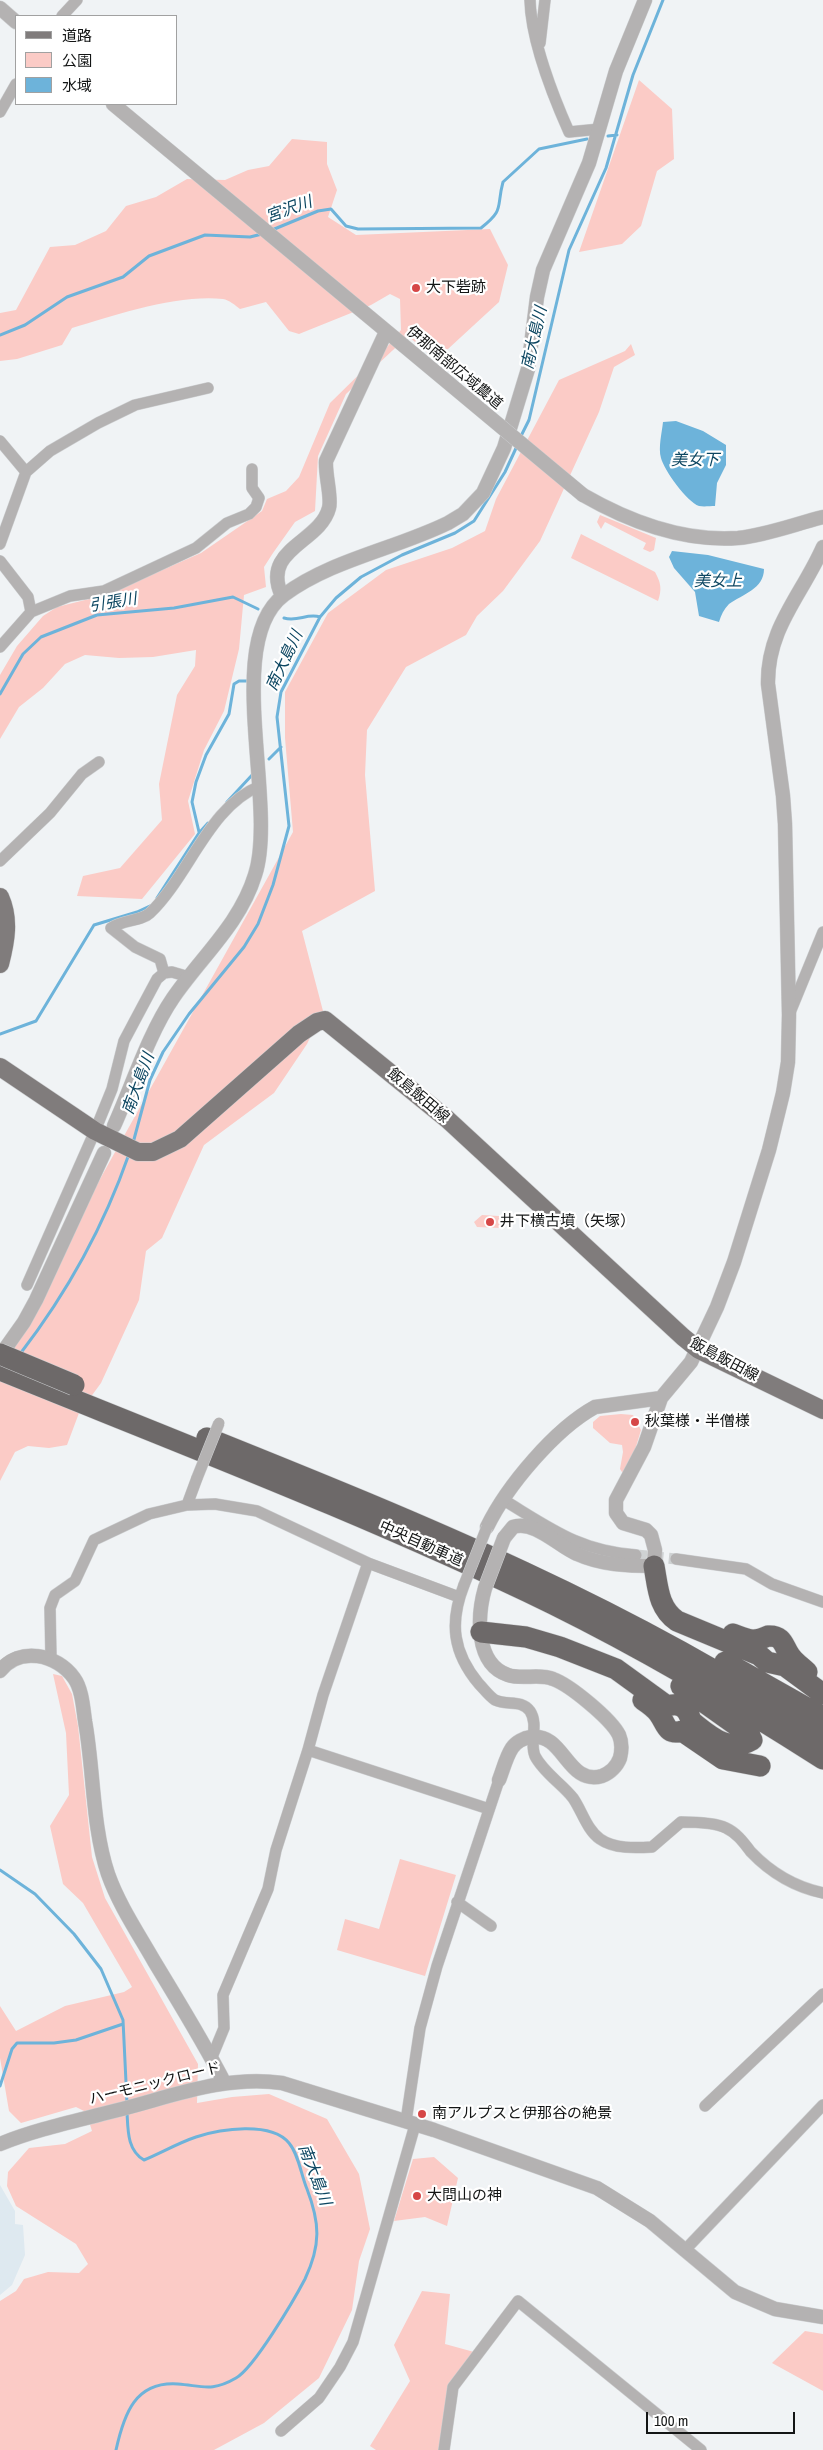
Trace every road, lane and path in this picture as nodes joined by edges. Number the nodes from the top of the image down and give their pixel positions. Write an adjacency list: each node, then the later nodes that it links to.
1 (77, 0): 6 (street)
2 (530, 0): 8 (street)
3 (545, 0): 8 (street)
4 (645, 0): 12 (street)
5 (0, 8): 7 (street)
6 (63, 15)
7 (15, 21)
8 (539, 46): 12 (street)
9 (15, 86): 11 (street)
10 (114, 105): 13 (street, 伊那南部広域農道)
11 (0, 112)
12 (600, 129): 22 (street)
13 (386, 332): 18 (street, 伊那南部広域農道, bridge); 22 (street)
14 (208, 388): 17 (street)
15 (0, 441): 17 (street)
16 (252, 469): 23 (street)
17 (26, 472): 19 (street)
18 (823, 517)
19 (0, 544)
20 (823, 548): 33 (street)
21 (0, 560): 23 (street)
22 (282, 596): 26 (street)
23 (31, 612): 24 (street)
24 (0, 647)
25 (98, 762): 27 (street)
26 (260, 786): 31 (street); 32 (street)
27 (0, 861)
28 (0, 897): 30 (main road)
29 (823, 932): 33 (street)
30 (0, 964)
31 (164, 973): 32 (street); 36 (street)
32 (189, 977): 35 (street)
33 (790, 1015): 39 (street)
34 (0, 1067): 36 (main road, 飯島飯田線)
35 (114, 1126)
36 (95, 1131): 38 (street); 39 (main road, 飯島飯田線)
37 (104, 1153): 40 (street)
38 (27, 1285)
39 (699, 1350): 43 (street); 44 (main road, 飯島飯田線)
40 (0, 1355): 42 (highway, 中央自動車道, bridge)
41 (0, 1370): 42 (highway, 中央自動車道)
42 (72, 1391): 53 (highway, 中央自動車道)
43 (660, 1398): 46 (street); 52 (street)
44 (823, 1410)
45 (219, 1423): 47 (street, bridge)
46 (502, 1499): 48 (street); 49 (street)
47 (187, 1505): 51 (street); 57 (street)
48 (487, 1527): 54 (street, bridge)
49 (636, 1555)
50 (676, 1559): 55 (street)
51 (368, 1562): 54 (street); 65 (street)
52 (654, 1566): 56 (street, bridge); 60 (highway); 61 (highway)
53 (552, 1595): 58 (highway); 62 (highway); 64 (highway, 中央自動車道); 66 (highway, 中央自動車道)
54 (459, 1597): 63 (street)
55 (823, 1602)
56 (481, 1632): 58 (highway); 63 (street)
57 (51, 1658): 59 (street); 74 (street)
58 (592, 1660): 67 (highway)
59 (0, 1671)
60 (823, 1684)
61 (823, 1694)
62 (823, 1718)
63 (534, 1736): 68 (street); 70 (street)
64 (823, 1738)
65 (308, 1750): 69 (street); 74 (street)
66 (823, 1759)
67 (760, 1766)
68 (499, 1780): 69 (street)
69 (489, 1809): 71 (street)
70 (823, 1893)
71 (458, 1902): 72 (street); 78 (street)
72 (491, 1926)
73 (823, 1994): 77 (street)
74 (212, 2057): 75 (street)
75 (224, 2082): 78 (street, ハーモニックロード); 79 (street, ハーモニックロード)
76 (823, 2105): 80 (street)
77 (705, 2106)
78 (410, 2123): 80 (street, ハーモニックロード); 82 (street)
79 (0, 2144)
80 (684, 2251): 81 (street, ハーモニックロード)
81 (823, 2317)
82 (281, 2431)
83 (444, 2450): 84 (street)
84 (701, 2450)

